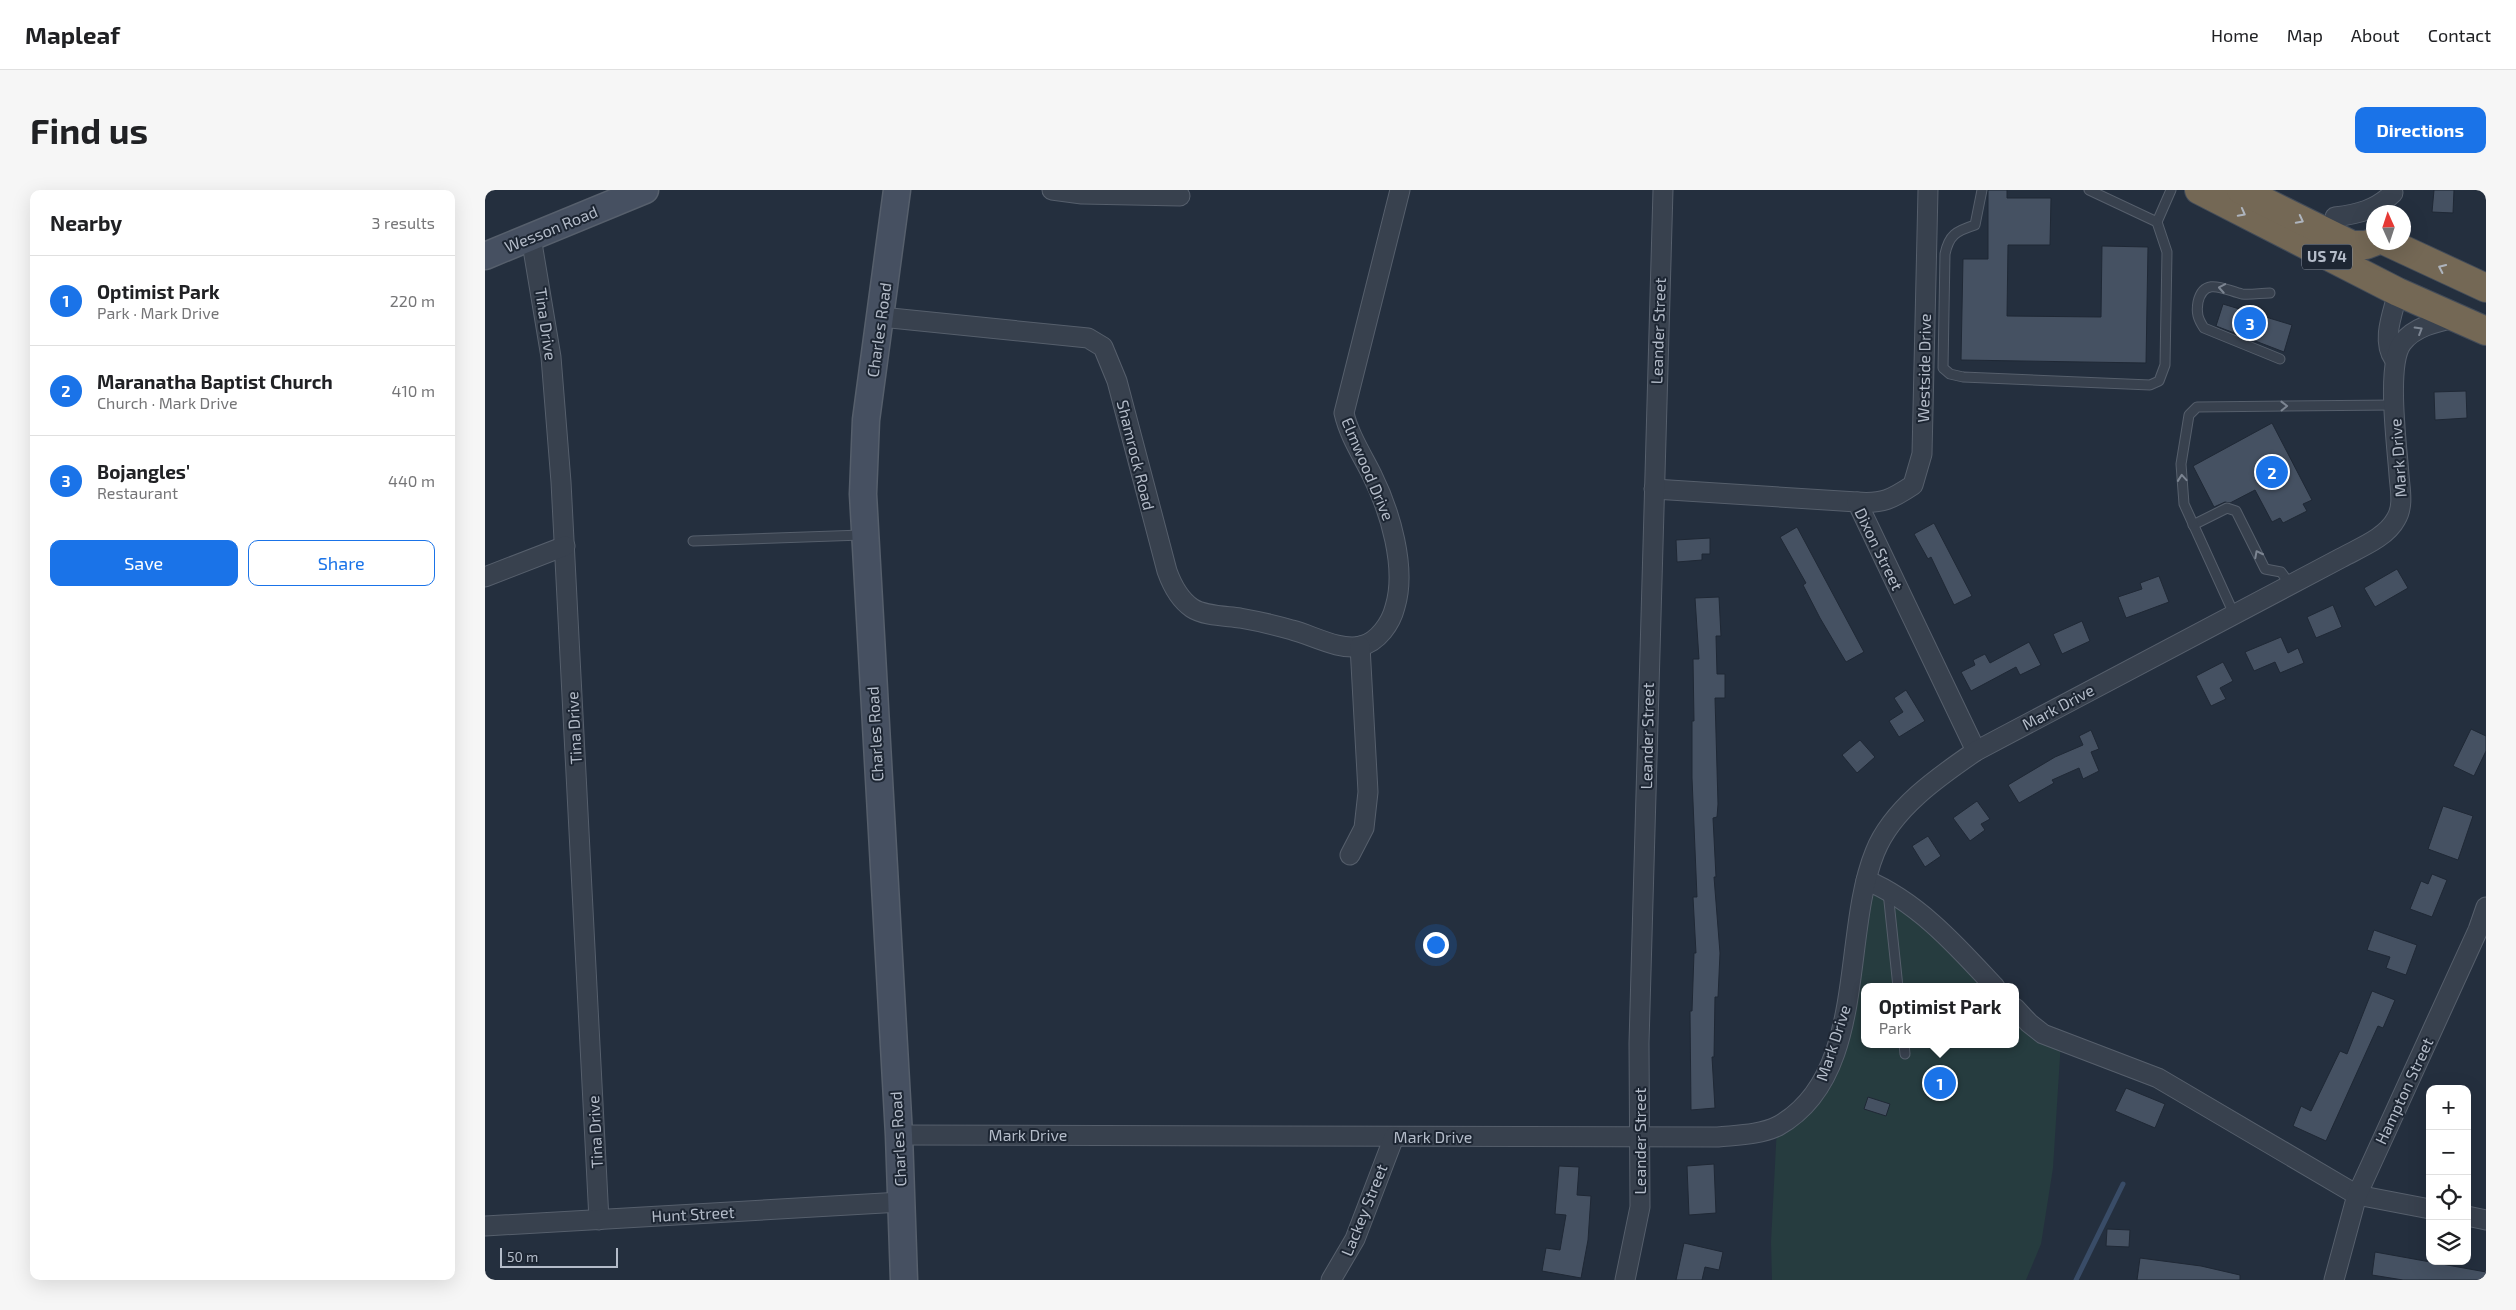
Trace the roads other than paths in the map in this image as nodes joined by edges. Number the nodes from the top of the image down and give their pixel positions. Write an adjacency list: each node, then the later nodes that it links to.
1 (645, 190): 19 (street, Wesson Road)
2 (897, 190): 27 (street, Charles Road)
3 (1052, 190): 14 (street)
4 (1400, 190): 44 (street, Elmwood Drive)
5 (1663, 190): 35 (street, Leander Street)
6 (1929, 190): 32 (street, Westside Drive)
7 (1982, 190): 33 (lane)
8 (2089, 190): 17 (lane)
9 (2171, 190): 17 (lane)
10 (2199, 190): 25 (highway, US 74, one-way to 25)
11 (2241, 190): 20 (highway, one-way to 20)
12 (2280, 190): 16 (highway, US 74)
13 (2393, 191): 15 (street); 16 (street)
14 (1180, 196)
15 (2390, 205)
16 (2335, 217): 18 (highway, US 74)
17 (2157, 222): 33 (lane)
18 (2366, 232)
19 (531, 237): 22 (street, Wesson Road); 40 (street, Tina Drive)
20 (2366, 244)
21 (2404, 250): 23 (highway, one-way to 21)
22 (485, 256)
23 (2486, 288)
24 (2270, 292): 30 (lane, one-way to 30)
25 (2398, 292): 26 (highway); 28 (highway, US 74); 31 (street, Mark Drive)
26 (2486, 310)
27 (881, 317): 38 (street, Charles Road); 44 (street, Shamrock Road)
28 (2457, 318): 29 (highway, US 74); 31 (street, one-way to 28)
29 (2486, 331)
30 (2280, 359)
31 (2394, 359): 34 (street, Mark Drive)
32 (1924, 368): 33 (lane); 36 (street, Westside Drive)
33 (1943, 368)
34 (2395, 405): 37 (lane, one-way to 34); 42 (street, Mark Drive)
35 (1653, 490): 36 (street, Dixon Street); 58 (street, Leander Street)
36 (1857, 502): 45 (street, Dixon Street)
37 (2193, 524): 42 (lane, one-way to 37); 43 (lane)
38 (865, 534): 39 (lane); 56 (street, Charles Road)
39 (693, 541)
40 (565, 546): 41 (street); 63 (street, Tina Drive)
41 (485, 577)
42 (2291, 584): 43 (street, Mark Drive)
43 (2234, 614): 45 (street, Mark Drive)
44 (1361, 646): 46 (street)
45 (1975, 752): 47 (street, Mark Drive)
46 (1350, 856)
47 (1866, 880): 48 (street); 58 (street, Mark Drive)
48 (1887, 889): 51 (lane); 52 (street)
49 (2486, 907): 50 (street, Hampton Street)
50 (2482, 930): 59 (street, Hampton Street)
51 (1898, 983)
52 (1991, 983)
53 (2019, 1013): 59 (street)
54 (1904, 1048): 55 (lane)
55 (1905, 1054)
56 (899, 1135): 57 (street, Mark Drive); 60 (street, Charles Road)
57 (1394, 1137): 58 (street, Mark Drive); 67 (street, Lackey Street)
58 (1641, 1137): 68 (street, Leander Street)
59 (2357, 1195): 61 (street); 69 (street, Hampton Street)
60 (901, 1202): 63 (street, Hunt Street); 66 (street, Charles Road)
61 (2426, 1208)
62 (2471, 1217): 64 (street)
63 (599, 1220): 65 (street, Hunt Street)
64 (2486, 1220)
65 (485, 1226)
66 (904, 1280)
67 (1331, 1280)
68 (1625, 1280)
69 (2334, 1280)

